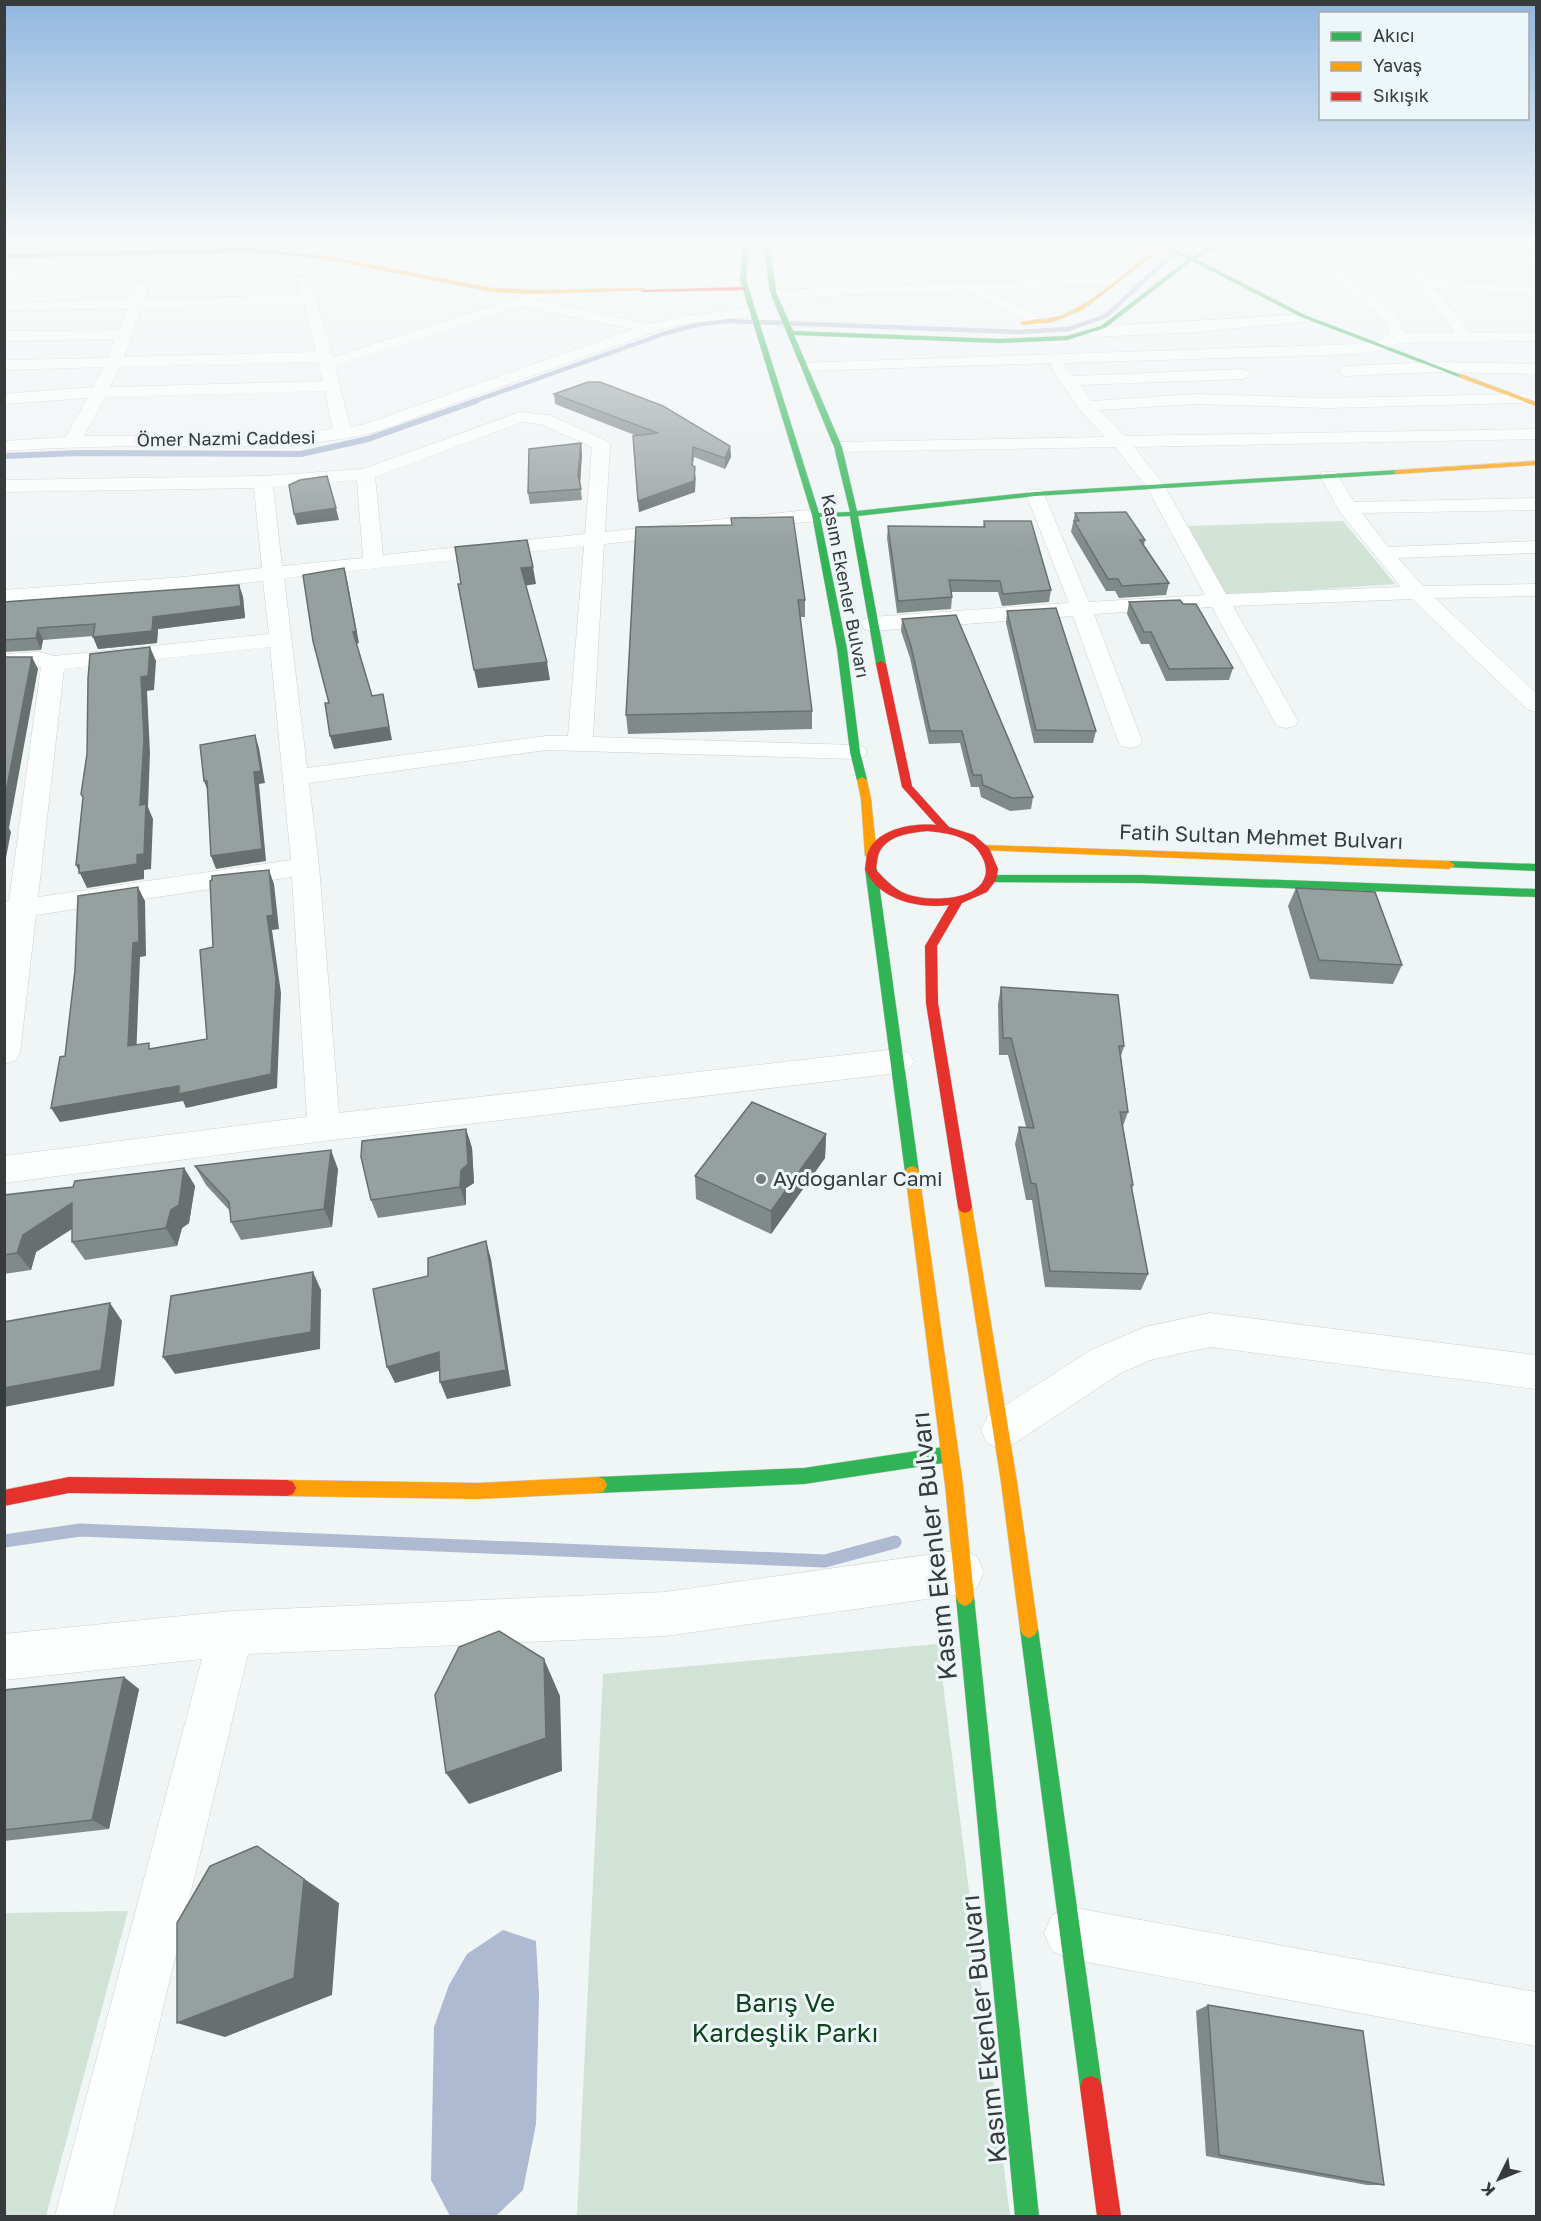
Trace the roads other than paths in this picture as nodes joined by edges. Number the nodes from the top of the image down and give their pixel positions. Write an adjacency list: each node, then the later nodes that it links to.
1 (124, 344): 13 (street)
2 (319, 344): 12 (street)
3 (379, 344): 12 (street)
4 (608, 344): 27 (street, Ömer Nazmi Caddesi)
5 (763, 344): 43 (street, Kasım Ekenler Bulvarı)
6 (796, 344): 15 (street, Kasım Ekenler Bulvarı)
7 (1045, 344): 11 (street)
8 (1374, 344): 10 (street)
9 (1388, 344): 10 (street)
10 (1383, 347): 11 (street); 16 (street)
11 (1052, 357): 15 (street); 20 (street)
12 (326, 360): 13 (street); 21 (street)
13 (115, 361): 14 (street); 22 (street)
14 (4, 364)
15 (804, 366): 32 (street, Kasım Ekenler Bulvarı)
16 (1437, 367): 17 (street); 18 (street); 23 (street)
17 (1536, 369)
18 (1330, 371)
19 (1259, 374): 20 (street)
20 (1069, 381): 26 (street)
21 (332, 386): 22 (street); 27 (street)
22 (98, 392): 24 (street); 29 (street)
23 (1520, 398): 25 (street); 26 (street)
24 (4, 399)
25 (1536, 404)
26 (1086, 406): 30 (street)
27 (343, 434): 29 (street, Ömer Nazmi Caddesi)
28 (1536, 434): 30 (street)
29 (72, 443): 31 (street, Ömer Nazmi Caddesi)
30 (1122, 444): 32 (street); 37 (street)
31 (4, 446)
32 (838, 447): 42 (street, Kasım Ekenler Bulvarı)
33 (1536, 464): 35 (street)
34 (366, 474): 36 (street); 44 (street); 47 (street)
35 (1329, 476): 37 (street); 41 (street)
36 (264, 482): 38 (street); 48 (street)
37 (1155, 485): 39 (street); 52 (street)
38 (4, 486)
39 (1035, 494): 42 (street); 53 (street)
40 (1536, 504): 41 (street)
41 (1347, 508): 46 (street)
42 (855, 514): 43 (street); 54 (street, Kasım Ekenler Bulvarı)
43 (816, 515): 44 (street); 62 (street, Kasım Ekenler Bulvarı)
44 (594, 540): 47 (street); 61 (street)
45 (1536, 547): 46 (street)
46 (1383, 553): 50 (street)
47 (374, 563): 48 (street)
48 (274, 573): 51 (street); 55 (street)
49 (1536, 590): 50 (street)
50 (1417, 591): 52 (street); 58 (street)
51 (4, 596)
52 (1220, 602): 53 (street); 59 (street)
53 (1082, 610): 54 (street); 60 (street)
54 (873, 624): 64 (street, Kasım Ekenler Bulvarı)
55 (281, 639): 57 (street); 63 (street)
56 (4, 661): 57 (street)
57 (53, 663): 73 (street)
58 (1536, 705)
59 (1286, 721)
60 (1130, 741)
61 (580, 744): 62 (street); 63 (street)
62 (855, 752): 66 (street, Kasım Ekenler Bulvarı)
63 (294, 777): 67 (street)
64 (945, 828): 65 (street); 66 (street)
65 (985, 848): 68 (street, Fatih Sultan Mehmet Bulvarı); 70 (street)
66 (871, 856): 69 (street)
67 (305, 866): 73 (street); 76 (street)
68 (1536, 868)
69 (872, 872): 72 (street); 75 (street, Kasım Ekenler Bulvarı)
70 (991, 879): 71 (street); 72 (street)
71 (1536, 893)
72 (957, 901): 79 (street)
73 (14, 910): 74 (street)
74 (4, 1053)
75 (898, 1061): 76 (street); 80 (street, Kasım Ekenler Bulvarı)
76 (324, 1128): 77 (street)
77 (4, 1170)
78 (1536, 1372): 79 (street)
79 (1000, 1430): 85 (street)
80 (950, 1454): 81 (street); 82 (street, Kasım Ekenler Bulvarı)
81 (4, 1498)
82 (962, 1572): 83 (street); 88 (street, Kasım Ekenler Bulvarı)
83 (231, 1633): 84 (street); 87 (street)
84 (4, 1658)
85 (1070, 1933): 86 (street); 89 (street)
86 (1536, 2019)
87 (84, 2217)
88 (1027, 2217)
89 (1108, 2217)

